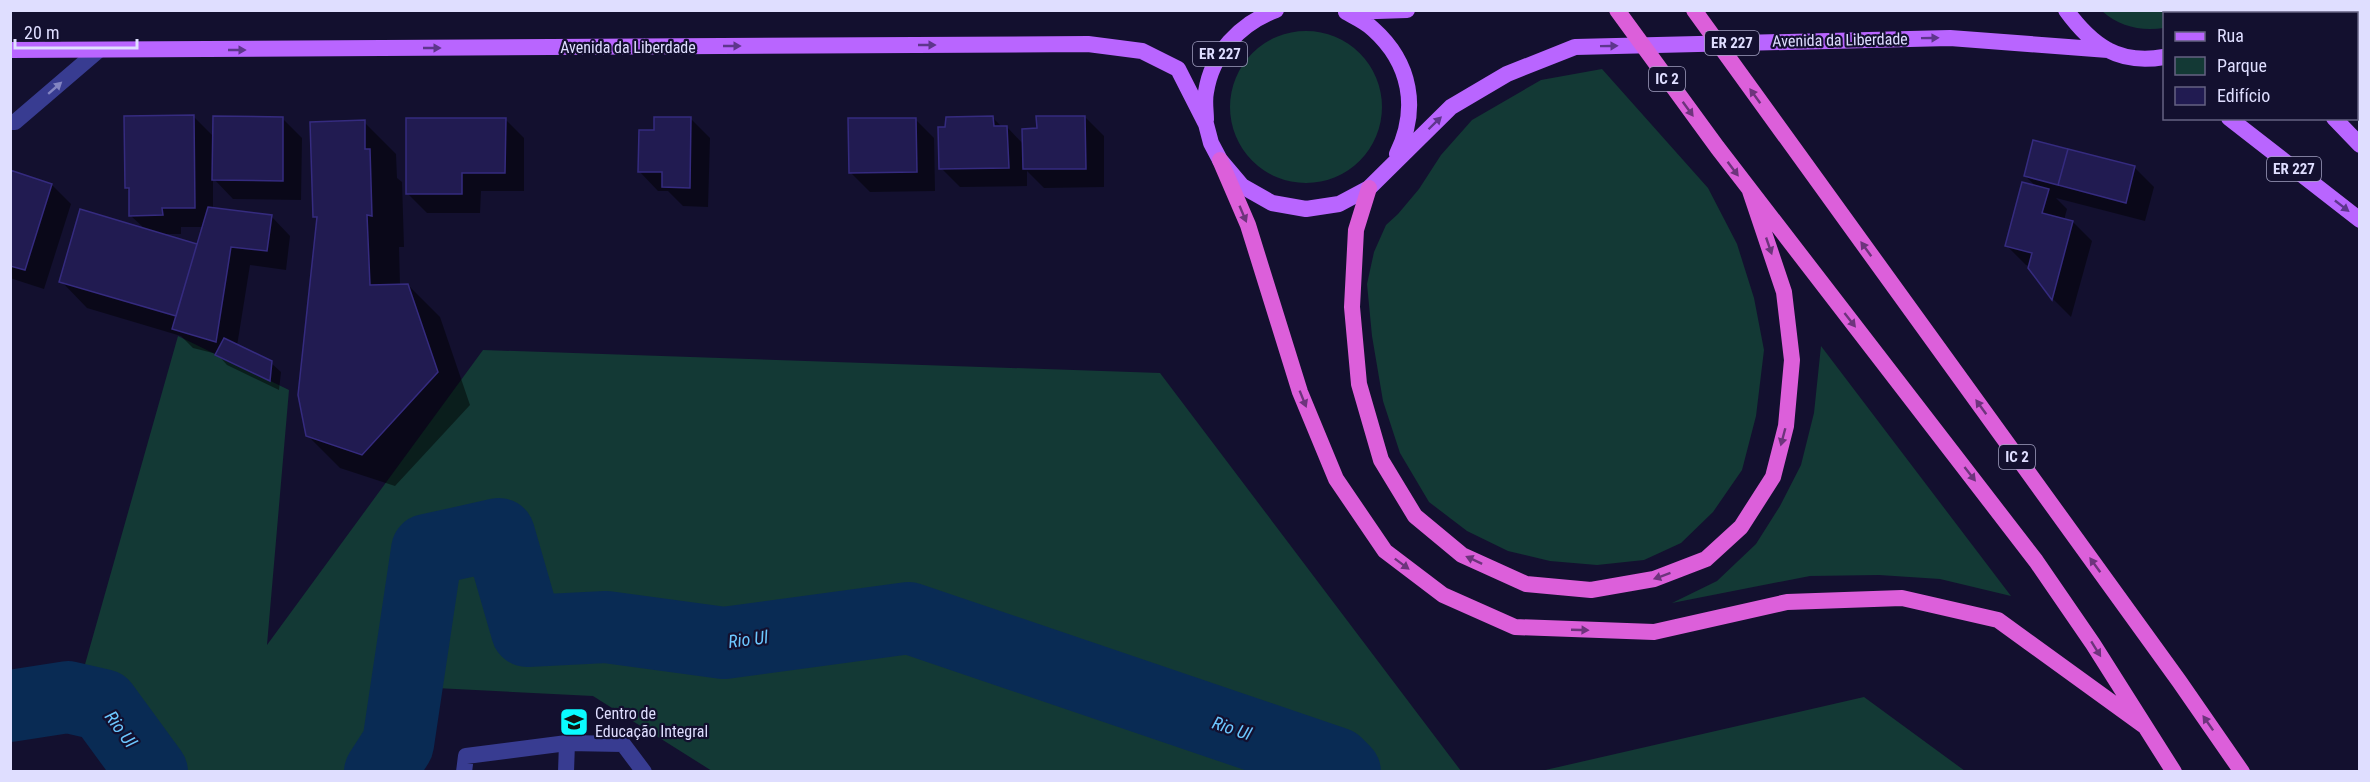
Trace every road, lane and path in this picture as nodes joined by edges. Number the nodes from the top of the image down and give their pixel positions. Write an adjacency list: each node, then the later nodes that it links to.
1 (1276, 10): 14 (main road, Avenida da Liberdade / ER 227)
2 (1407, 10): 6 (main road, Avenida da Liberdade / ER 227)
3 (1617, 10): 19 (highway, IC 2, one-way to 19)
4 (1694, 10): 27 (highway, IC 2, one-way to 4)
5 (2066, 10): 9 (main road, Avenida da Liberdade / ER 227)
6 (1343, 11): 17 (main road, Avenida da Liberdade / ER 227)
7 (10, 50): 8 (main road, Avenida da Liberdade)
8 (99, 50): 13 (lane, one-way to 8); 14 (main road, Avenida da Liberdade, one-way to 14)
9 (2108, 50): 10 (main road, Avenida da Liberdade / ER 227); 17 (main road, Avenida da Liberdade / ER 227, one-way to 9)
10 (2156, 58)
11 (2232, 120): 20 (main road, ER 227, one-way to 20)
12 (2336, 120): 15 (main road)
13 (10, 122)
14 (1206, 124): 16 (main road, Avenida da Liberdade / ER 227)
15 (2360, 145)
16 (1220, 160): 18 (main road, Avenida da Liberdade / ER 227); 21 (highway, one-way to 21)
17 (1393, 163): 18 (main road, Avenida da Liberdade / ER 227)
18 (1369, 188): 19 (highway, one-way to 18)
19 (1750, 191): 21 (highway, IC 2, one-way to 21)
20 (2360, 220)
21 (2143, 724): 26 (highway, IC 2)
22 (567, 742): 23 (lane); 24 (lane); 25 (lane)
23 (464, 771)
24 (566, 771)
25 (644, 771)
26 (2174, 771)
27 (2242, 771)

